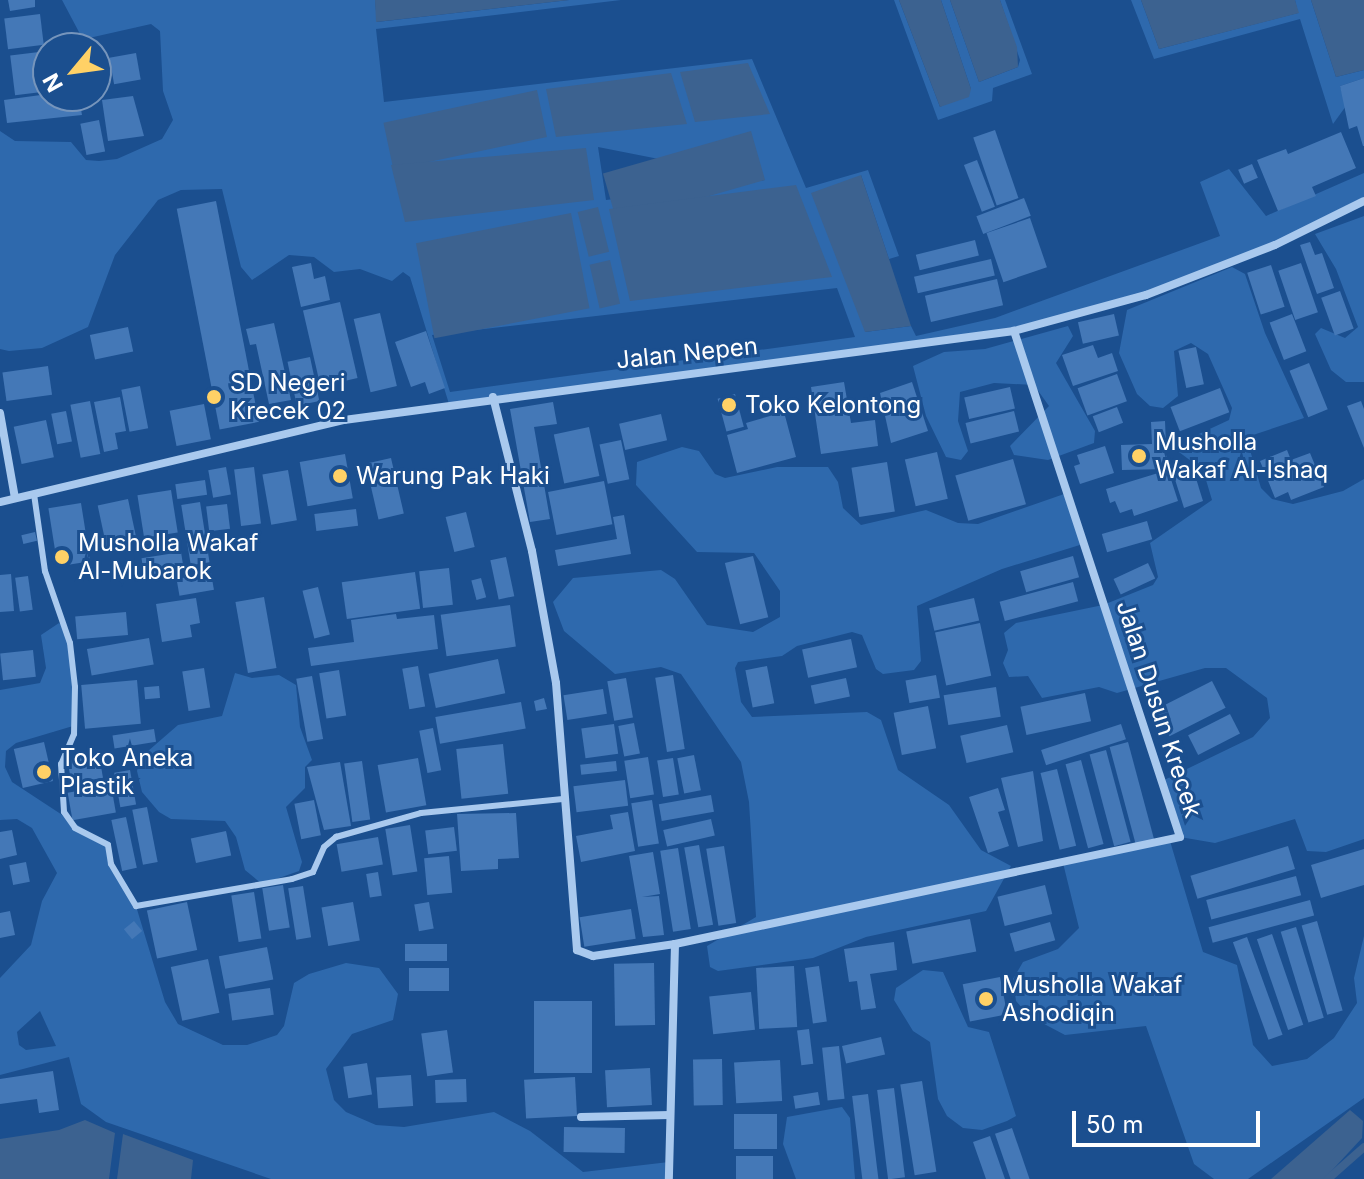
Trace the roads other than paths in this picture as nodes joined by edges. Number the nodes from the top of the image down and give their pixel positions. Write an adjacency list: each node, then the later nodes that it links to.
1 (1364, 201): 2 (street, Jalan Nepen)
2 (1014, 331): 3 (street, Jalan Nepen); 9 (street, Jalan Dusun Krecek)
3 (493, 397): 5 (street, Jalan Nepen); 8 (street)
4 (0, 413): 6 (street)
5 (34, 494): 6 (street, Jalan Nepen); 8 (lane)
6 (15, 498): 7 (street, Jalan Nepen)
7 (0, 502)
8 (565, 799): 9 (street)
9 (675, 944): 10 (street)
10 (670, 1115): 11 (street); 12 (street)
11 (581, 1117)
12 (669, 1179)

